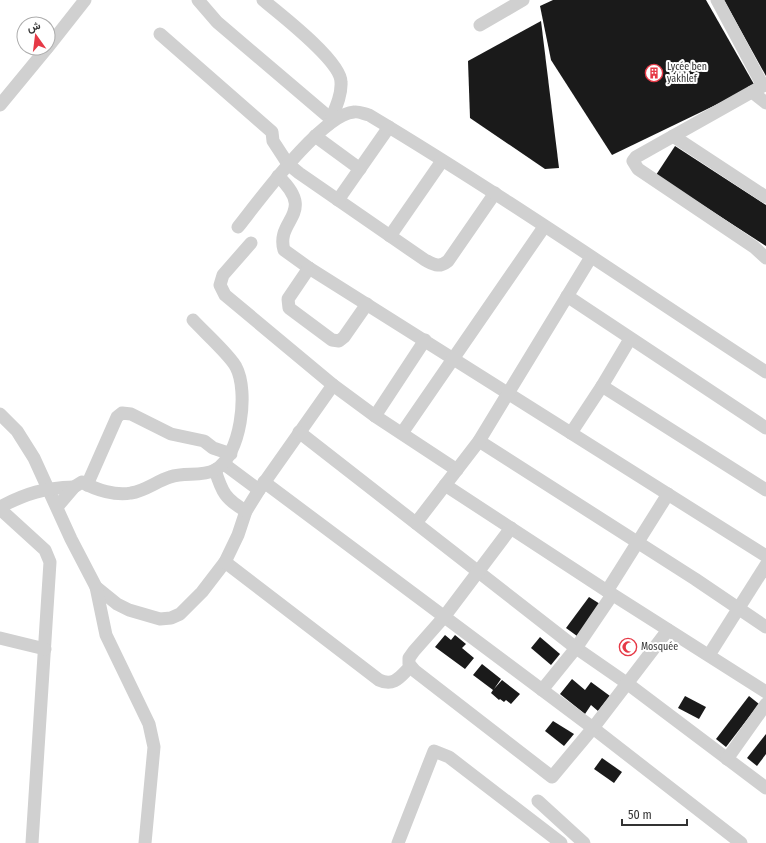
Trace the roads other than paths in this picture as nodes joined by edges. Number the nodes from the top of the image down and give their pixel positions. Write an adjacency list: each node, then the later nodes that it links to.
1 (85, 0): 8 (street)
2 (198, 0): 13 (street)
3 (263, 0): 13 (street)
4 (523, 0): 6 (street)
5 (717, 0): 10 (street)
6 (480, 25)
7 (160, 34): 18 (street)
8 (56, 38)
9 (41, 56): 12 (street)
10 (760, 87): 11 (street); 16 (street)
11 (766, 103)
12 (0, 105)
13 (330, 121): 14 (street); 15 (street)
14 (389, 127): 17 (street); 19 (street)
15 (315, 136): 18 (street); 19 (street)
16 (673, 136): 22 (street); 29 (street)
17 (442, 161): 21 (street); 26 (street)
18 (288, 164): 20 (street); 23 (street)
19 (360, 168): 23 (street)
20 (278, 176): 25 (street); 30 (street)
21 (495, 194): 24 (street); 26 (street)
22 (766, 197)
23 (338, 200): 26 (street)
24 (544, 227): 28 (street); 36 (street)
25 (238, 228)
26 (390, 236)
27 (251, 243): 38 (street)
28 (591, 257): 31 (street); 37 (street)
29 (766, 258)
30 (309, 268): 32 (street); 32 (street)
31 (567, 296): 34 (street); 40 (street)
32 (367, 304): 35 (street)
33 (193, 320): 48 (street)
34 (630, 339): 39 (street); 43 (street)
35 (425, 340): 36 (street); 42 (street)
36 (454, 359): 40 (street); 45 (street)
37 (766, 372)
38 (333, 385): 42 (street); 44 (street)
39 (602, 386): 46 (street); 54 (street)
40 (508, 394): 46 (street); 47 (street)
41 (0, 414): 53 (street)
42 (375, 416): 45 (street)
43 (766, 428)
44 (298, 432): 52 (street); 59 (street)
45 (402, 433): 49 (street)
46 (570, 433): 55 (street)
47 (479, 441): 49 (street); 61 (street)
48 (223, 462): 51 (street); 51 (street); 52 (street); 58 (street)
49 (457, 470): 50 (street)
50 (445, 485): 59 (street); 60 (street)
51 (81, 486): 53 (street); 57 (street)
52 (262, 486): 58 (street); 69 (street)
53 (48, 488): 56 (street); 57 (street)
54 (766, 490)
55 (668, 494): 61 (street); 62 (street)
56 (1, 506): 74 (street)
57 (57, 507): 66 (street)
58 (246, 512): 63 (street)
59 (416, 523): 65 (street)
60 (511, 528): 65 (street); 67 (street)
61 (638, 542): 67 (street); 68 (street)
62 (766, 556)
63 (225, 562): 66 (street); 76 (street)
64 (766, 565): 68 (street)
65 (478, 573): 69 (street); 73 (street)
66 (96, 587): 86 (street)
67 (610, 593): 71 (street); 73 (street)
68 (739, 608): 70 (street); 75 (street)
69 (444, 618): 76 (street); 78 (street)
70 (766, 627)
71 (668, 630): 75 (street); 77 (street)
72 (0, 638): 74 (street)
73 (576, 648): 77 (street); 78 (street)
74 (45, 649): 85 (street)
75 (709, 655): 79 (street)
76 (410, 667): 81 (street)
77 (628, 684): 81 (street); 82 (street)
78 (542, 690): 81 (street)
79 (766, 692)
80 (766, 704): 82 (street)
81 (593, 728): 90 (street)
82 (727, 759): 83 (street)
83 (766, 788)
84 (538, 801): 89 (street)
85 (32, 843)
86 (145, 843)
87 (398, 843): 88 (street)
88 (561, 843)
89 (584, 843)
90 (741, 843)

